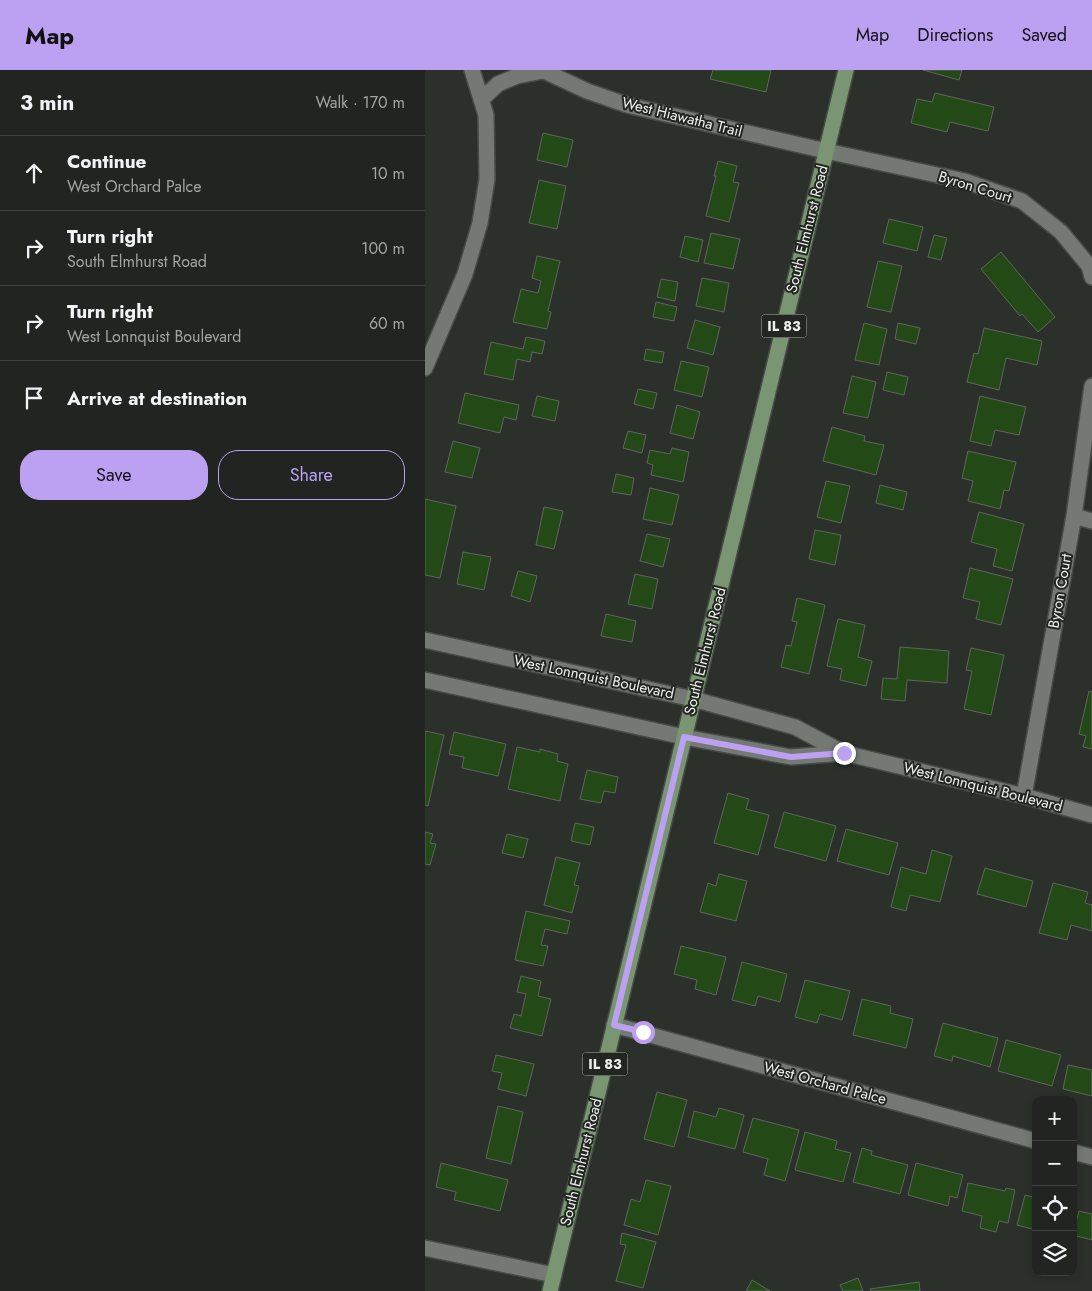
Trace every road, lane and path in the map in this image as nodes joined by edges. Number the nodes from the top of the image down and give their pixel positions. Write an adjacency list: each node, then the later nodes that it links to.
1 (472, 70): 4 (street)
2 (542, 70): 4 (street); 5 (street, West Hiawatha Trail)
3 (846, 70): 5 (main road, South Elmhurst Road / IL 83)
4 (481, 100): 7 (street)
5 (826, 151): 6 (street, Byron Court); 13 (main road, South Elmhurst Road / IL 83)
6 (1092, 276)
7 (425, 368)
8 (1092, 386): 9 (street, Byron Court)
9 (1074, 516): 10 (street); 16 (street, Byron Court)
10 (1092, 522)
11 (425, 640): 13 (street, West Lonnquist Boulevard)
12 (425, 680): 14 (street, West Lonnquist Boulevard)
13 (693, 699): 14 (main road, South Elmhurst Road / IL 83); 15 (street, West Lonnquist Boulevard)
14 (684, 737): 15 (street, West Lonnquist Boulevard); 18 (main road, South Elmhurst Road / IL 83)
15 (844, 753): 16 (street, West Lonnquist Boulevard)
16 (1024, 796): 17 (street, West Lonnquist Boulevard)
17 (1092, 815)
18 (614, 1025): 19 (street, West Orchard Palce); 23 (main road, South Elmhurst Road / IL 83)
19 (1032, 1140)
20 (1077, 1153): 21 (street)
21 (1092, 1157)
22 (425, 1248): 23 (street)
23 (554, 1275): 24 (main road, South Elmhurst Road / IL 83)
24 (550, 1291)

